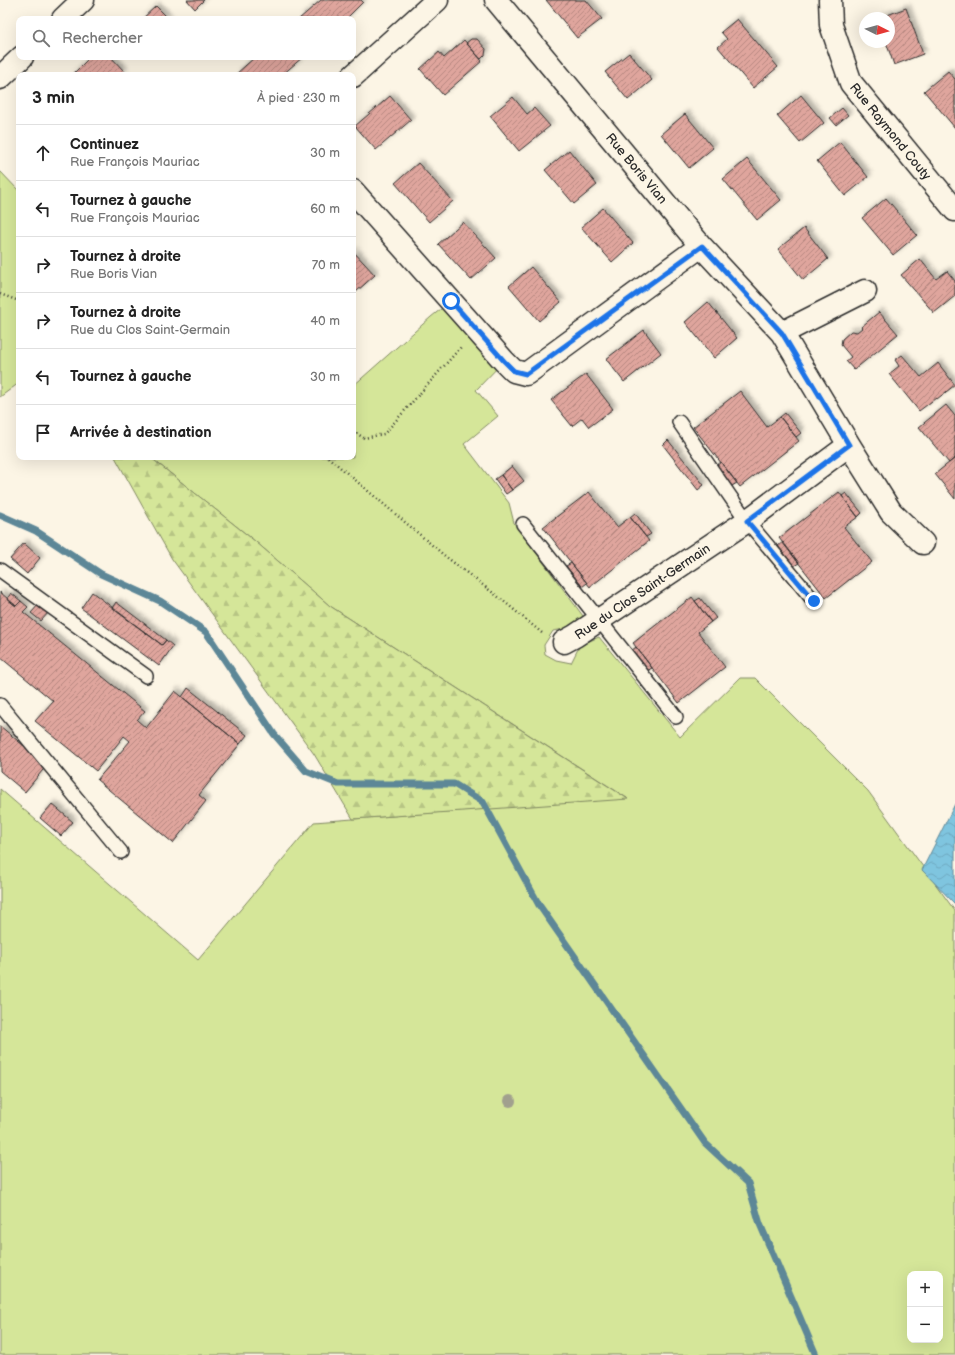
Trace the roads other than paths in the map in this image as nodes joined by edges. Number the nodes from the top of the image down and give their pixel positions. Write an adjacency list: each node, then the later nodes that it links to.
1 (83, 0): 5 (street)
2 (437, 0): 7 (street)
3 (496, 0): 11 (street, Rue Boris Vian)
4 (830, 0): 10 (street, Rue Raymond Couty)
5 (66, 16)
6 (19, 60): 8 (street)
7 (356, 73)
8 (0, 78)
9 (356, 194): 11 (street)
10 (955, 210)
11 (702, 246): 13 (street, Rue Boris Vian)
12 (865, 291): 13 (street)
13 (782, 333): 15 (street, Rue Boris Vian)
14 (679, 422): 16 (lane)
15 (849, 445): 16 (street, Rue du Clos Saint-Germain); 18 (street, Rue Boris Vian)
16 (747, 521): 20 (lane); 21 (street, Rue du Clos Saint-Germain)
17 (523, 524): 21 (lane)
18 (923, 543)
19 (0, 570): 23 (lane)
20 (814, 601)
21 (600, 620): 22 (street, Rue du Clos Saint-Germain); 25 (lane)
22 (564, 642)
23 (146, 676)
24 (0, 705): 26 (lane)
25 (676, 717)
26 (121, 852)

